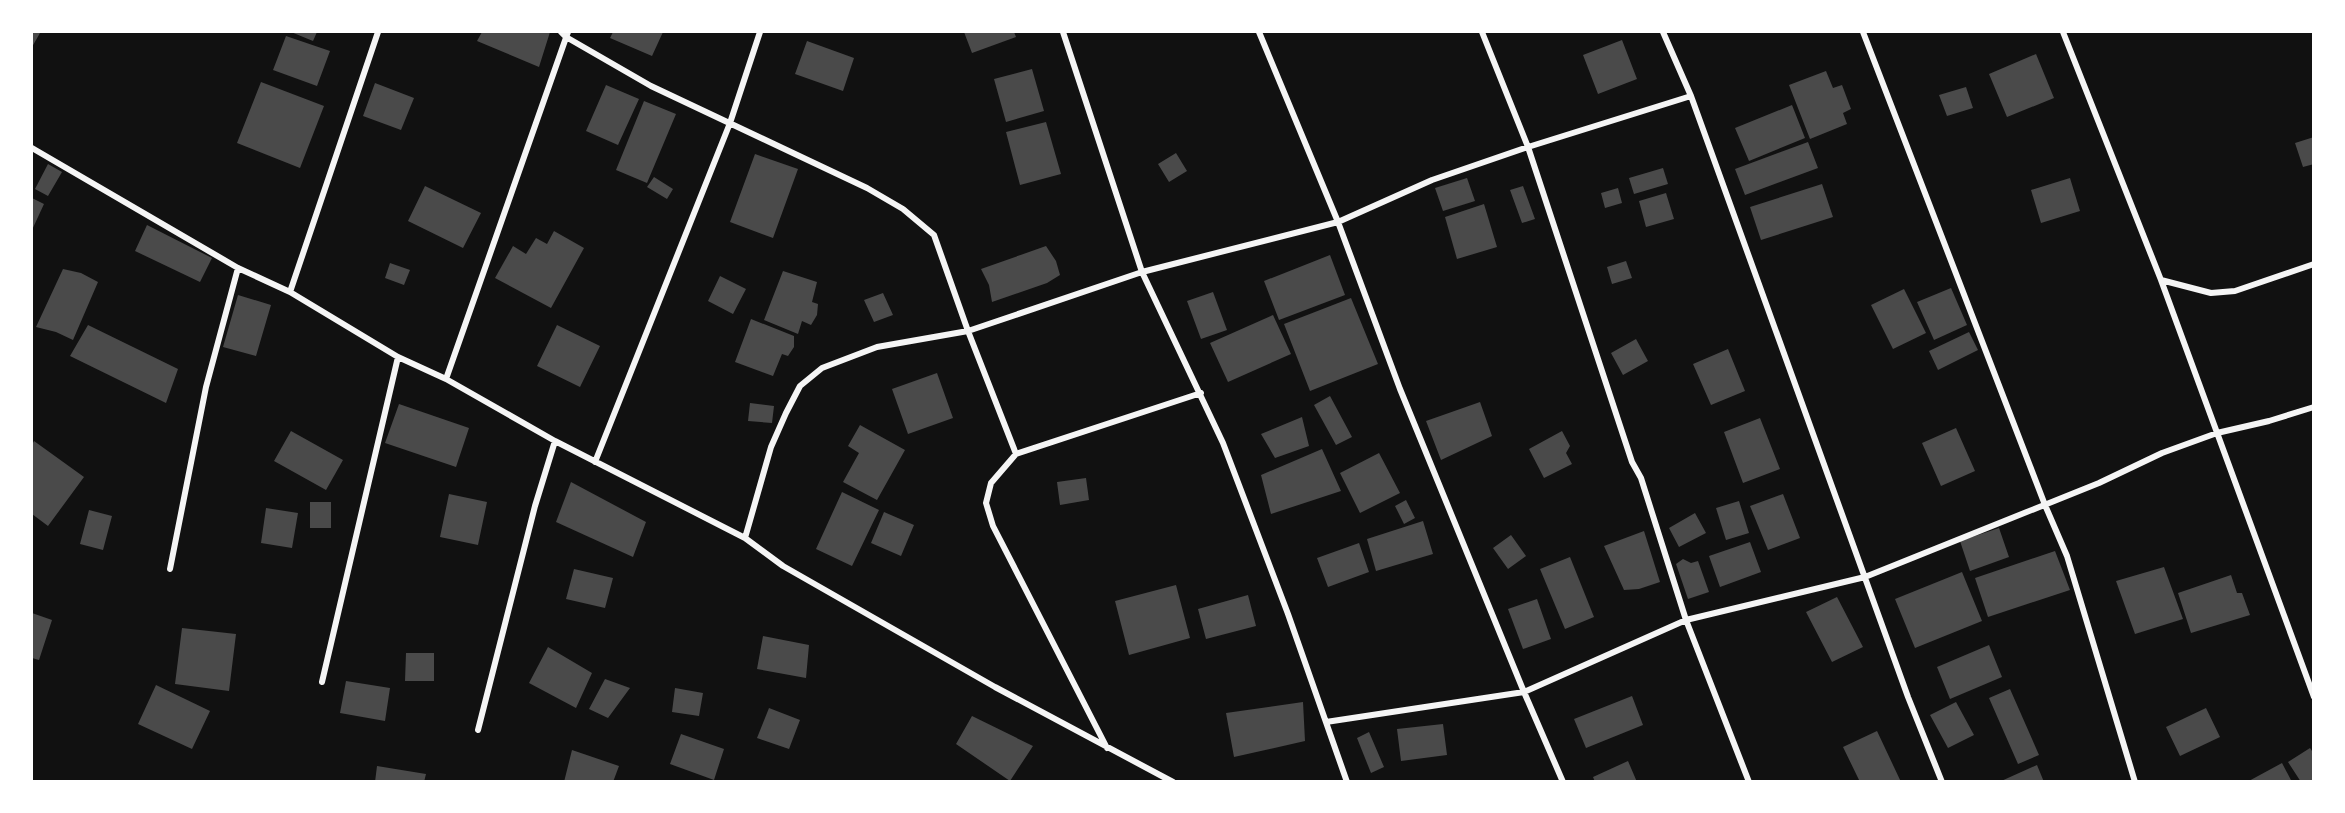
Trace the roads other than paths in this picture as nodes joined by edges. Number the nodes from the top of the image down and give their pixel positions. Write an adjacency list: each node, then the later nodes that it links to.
1 (378, 32): 19 (street)
2 (760, 32): 11 (street)
3 (1063, 32): 17 (street)
4 (1259, 32): 14 (street)
5 (1482, 32): 12 (street)
6 (1664, 32): 10 (street)
7 (1866, 32): 29 (street)
8 (2063, 32): 18 (street)
9 (565, 33): 11 (street); 22 (street)
10 (1691, 96): 12 (street); 32 (street)
11 (730, 123): 20 (street); 28 (street)
12 (1528, 147): 14 (street); 33 (street)
13 (32, 148): 16 (street)
14 (1338, 222): 17 (street); 35 (street)
15 (2313, 264): 18 (street)
16 (238, 268): 19 (street); 31 (street)
17 (1142, 272): 20 (street); 23 (street)
18 (2161, 280): 25 (street)
19 (290, 292): 21 (street)
20 (968, 331): 27 (street); 30 (street)
21 (398, 357): 22 (street); 34 (street)
22 (446, 379): 26 (street)
23 (1201, 393): 27 (street); 37 (street)
24 (2313, 407): 25 (street)
25 (2217, 433): 29 (street); 36 (street)
26 (555, 441): 28 (street); 38 (street)
27 (1016, 454): 39 (street)
28 (595, 462): 30 (street)
29 (2045, 505): 32 (street); 45 (street)
30 (745, 538): 39 (street)
31 (170, 569)
32 (1865, 577): 33 (street); 44 (street)
33 (1686, 620): 35 (street); 43 (street)
34 (322, 682)
35 (1524, 692): 37 (street); 42 (street)
36 (2313, 697)
37 (1326, 722): 41 (street)
38 (478, 730)
39 (1108, 748): 40 (street)
40 (1173, 782)
41 (1347, 782)
42 (1563, 782)
43 (1749, 782)
44 (1942, 782)
45 (2135, 782)

